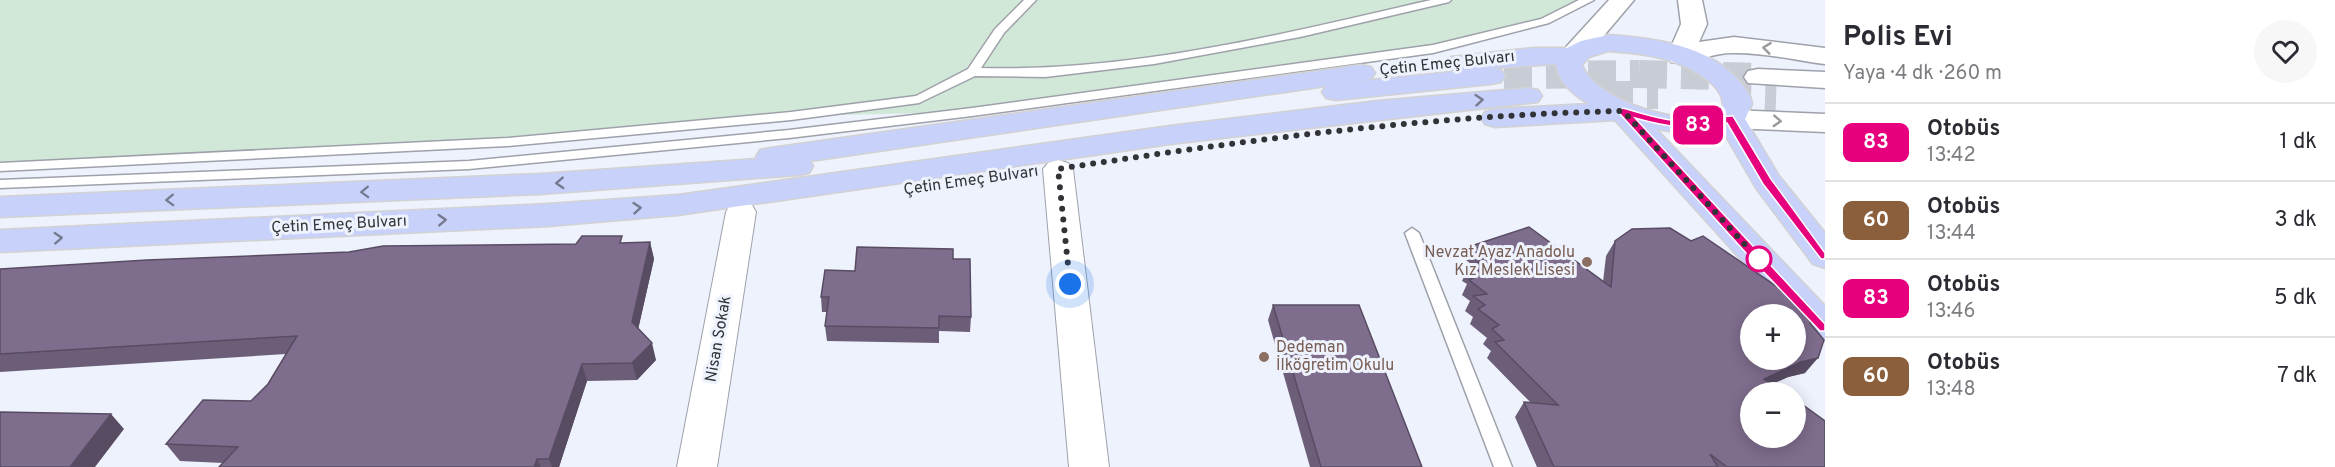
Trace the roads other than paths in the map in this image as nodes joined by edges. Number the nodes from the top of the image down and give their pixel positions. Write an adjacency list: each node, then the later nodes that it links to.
1 (1030, 0): 9 (lane)
2 (1445, 0): 9 (lane)
3 (1588, 0): 22 (lane)
4 (1622, 0): 6 (main road)
5 (1690, 0): 7 (main road)
6 (1574, 54): 7 (main road, Çetin Emeç Bulvarı); 16 (main road); 21 (main road, Çetin Emeç Bulvarı)
7 (1680, 56): 8 (main road, one-way to 7); 17 (main road, Çetin Emeç Bulvarı)
8 (1825, 56)
9 (973, 72): 19 (lane)
10 (1504, 75): 21 (main road, Çetin Emeç Bulvarı)
11 (1758, 77): 12 (main road)
12 (1825, 80)
13 (1528, 96): 23 (main road, Çetin Emeç Bulvarı, one-way to 13)
14 (1776, 99): 15 (main road)
15 (1825, 100)
16 (1623, 111): 17 (main road); 20 (main road, Çetin Emeç Bulvarı); 29 (main road)
17 (1730, 119): 18 (main road, one-way to 18); 28 (main road)
18 (1825, 123)
19 (0, 167)
20 (1058, 169): 25 (main road, Çetin Emeç Bulvarı); 31 (street)
21 (646, 178): 24 (main road, Çetin Emeç Bulvarı, one-way to 24)
22 (0, 184)
23 (678, 205): 25 (main road, Çetin Emeç Bulvarı); 27 (main road, Çetin Emeç Bulvarı, one-way to 23)
24 (0, 207)
25 (741, 212): 30 (street, Nisan Sokak)
26 (1412, 233): 32 (lane)
27 (0, 241)
28 (1825, 256)
29 (1825, 328)
30 (697, 467)
31 (1089, 467)
32 (1503, 467)

